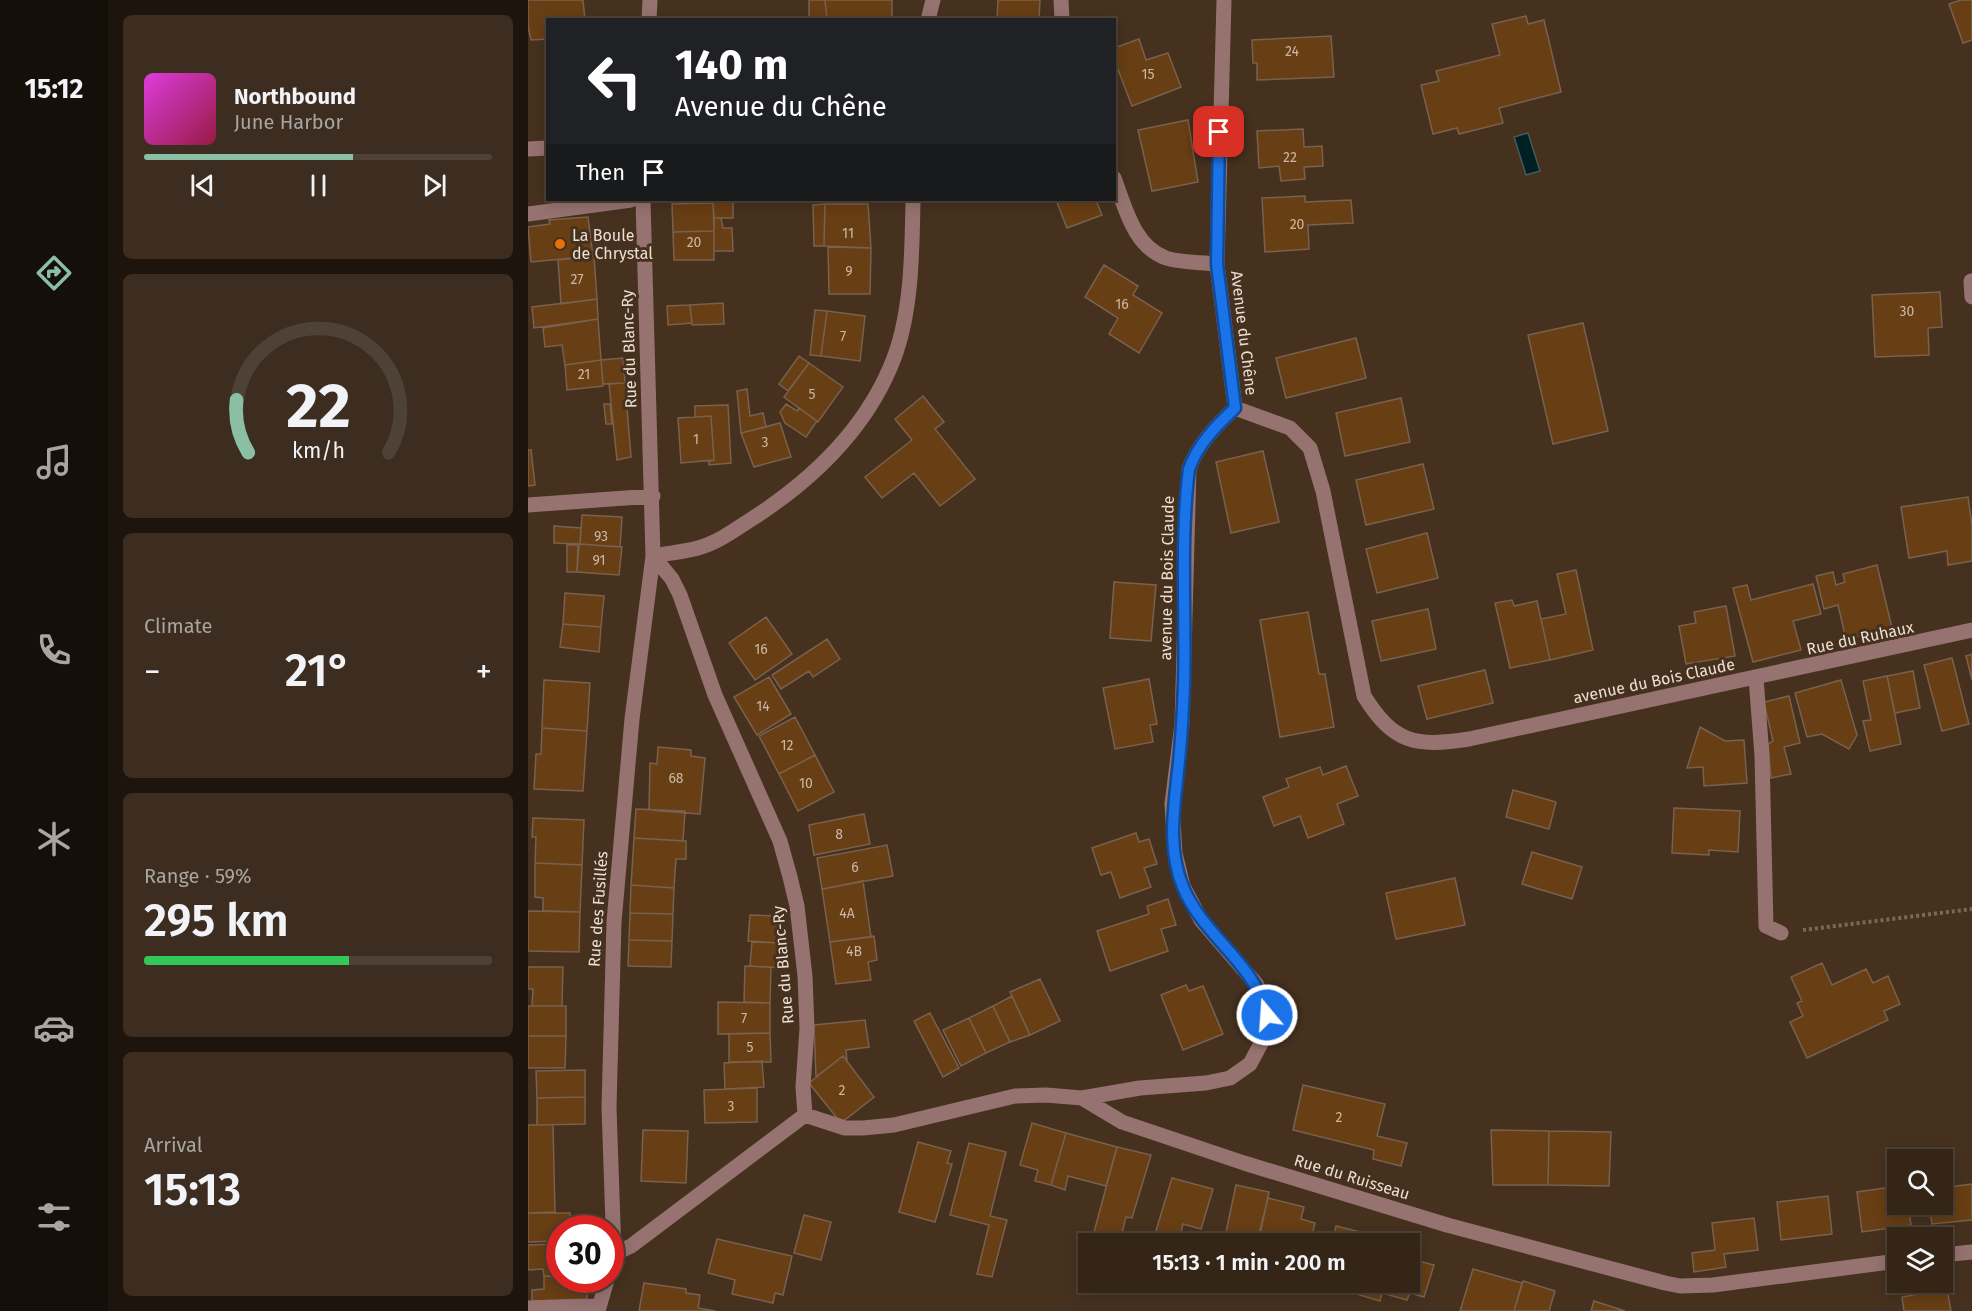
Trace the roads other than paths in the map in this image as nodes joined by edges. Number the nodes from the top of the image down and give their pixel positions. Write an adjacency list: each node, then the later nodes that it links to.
1 (650, 0): 5 (street)
2 (933, 0): 6 (street)
3 (1060, 0): 7 (street)
4 (1224, 0): 15 (street, Avenue du Chêne)
5 (649, 18)
6 (928, 18)
7 (1062, 18)
8 (546, 148): 9 (street)
9 (528, 149)
10 (1116, 183): 15 (street, Avenue du Chêne)
11 (624, 201): 14 (street)
12 (643, 201): 19 (street, Rue du Blanc-Ry)
13 (913, 201): 21 (street)
14 (528, 214)
15 (1217, 264): 18 (street, Avenue du Chêne)
16 (1971, 281): 17 (street)
17 (1972, 297)
18 (1235, 408): 23 (street, avenue du Bois Claude); 25 (street, avenue du Bois Claude)
19 (653, 496): 20 (street); 21 (street, Rue du Blanc-Ry)
20 (528, 506)
21 (653, 556): 26 (street, Rue du Blanc-Ry); 27 (street, Rue des Fusillés)
22 (1972, 630): 23 (street, Rue du Ruhaux)
23 (1756, 678): 24 (street)
24 (1780, 933)
25 (1082, 1098): 26 (street, Rue du Ruisseau); 31 (street, Rue du Ruisseau)
26 (806, 1115): 28 (street)
27 (611, 1215)
28 (624, 1251)
29 (1972, 1252): 30 (street)
30 (1953, 1254)
31 (1887, 1262)
32 (603, 1293): 34 (street)
33 (528, 1308): 34 (street)
34 (598, 1308)

